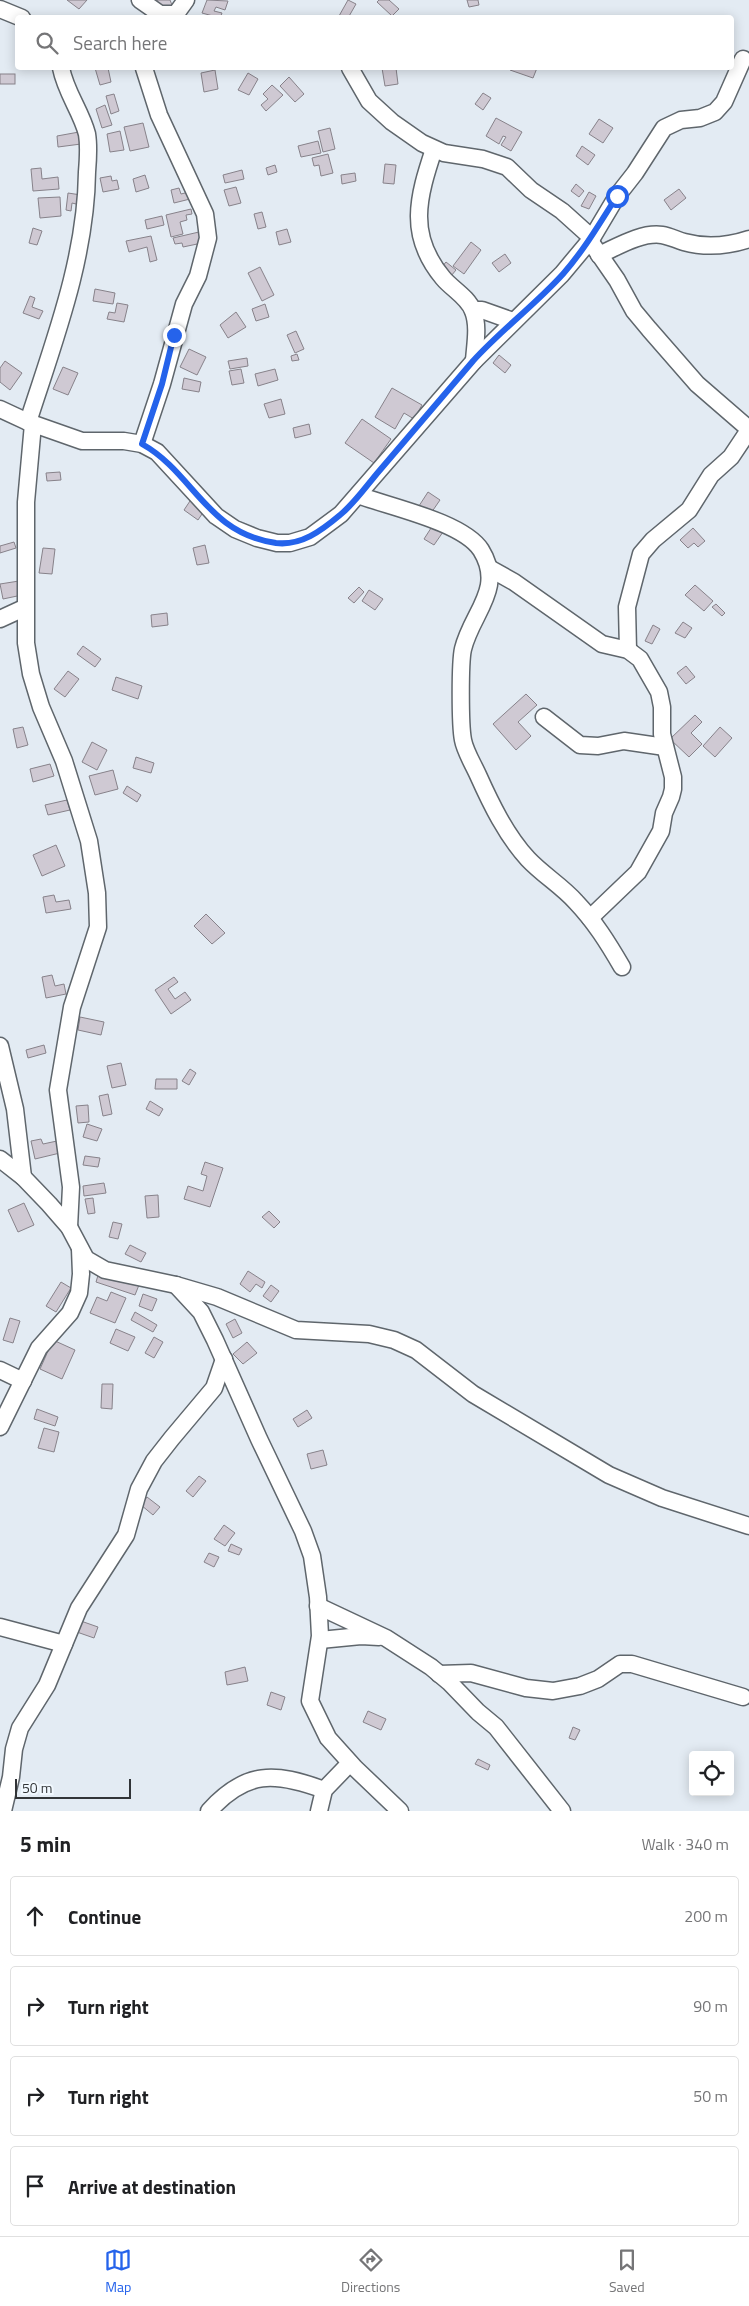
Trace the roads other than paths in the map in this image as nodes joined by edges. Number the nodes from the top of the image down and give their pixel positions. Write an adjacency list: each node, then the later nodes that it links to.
1 (140, 0): 5 (street)
2 (186, 0): 6 (street)
3 (0, 10): 4 (street)
4 (15, 15)
5 (167, 15)
6 (175, 15)
7 (741, 58): 12 (street)
8 (62, 70): 19 (street)
9 (145, 70): 21 (street)
10 (351, 70): 11 (street)
11 (434, 149): 12 (street); 15 (street)
12 (590, 239): 14 (street); 16 (street)
13 (749, 239): 14 (street)
14 (599, 255): 20 (street)
15 (473, 310): 16 (street); 17 (street)
16 (513, 321): 17 (street)
17 (474, 361): 22 (street)
18 (0, 409): 19 (street)
19 (31, 423): 21 (street); 24 (street)
20 (749, 429): 26 (street)
21 (142, 444): 22 (street)
22 (358, 495): 23 (street)
23 (489, 568): 26 (street); 29 (street)
24 (24, 608): 25 (street); 34 (street)
25 (0, 619)
26 (628, 650): 28 (street)
27 (544, 717): 28 (street)
28 (665, 747): 29 (street)
29 (590, 918): 30 (street)
30 (622, 967)
31 (0, 1046): 33 (street)
32 (0, 1159): 33 (street)
33 (23, 1177): 34 (street)
34 (69, 1228): 35 (street)
35 (80, 1249): 36 (street); 39 (street)
36 (176, 1285): 37 (street); 41 (street)
37 (224, 1358): 42 (street); 46 (street)
38 (0, 1370): 39 (street)
39 (23, 1381): 40 (street)
40 (0, 1427)
41 (749, 1526)
42 (318, 1606): 44 (street); 45 (street)
43 (0, 1627): 46 (street)
44 (384, 1637): 45 (street); 47 (street)
45 (320, 1640): 49 (street)
46 (64, 1644): 51 (street)
47 (439, 1674): 48 (street); 55 (street)
48 (743, 1697)
49 (350, 1763): 50 (street); 54 (street)
50 (324, 1790): 52 (street); 53 (street)
51 (3, 1811)
52 (209, 1811)
53 (319, 1811)
54 (400, 1811)
55 (562, 1811)

